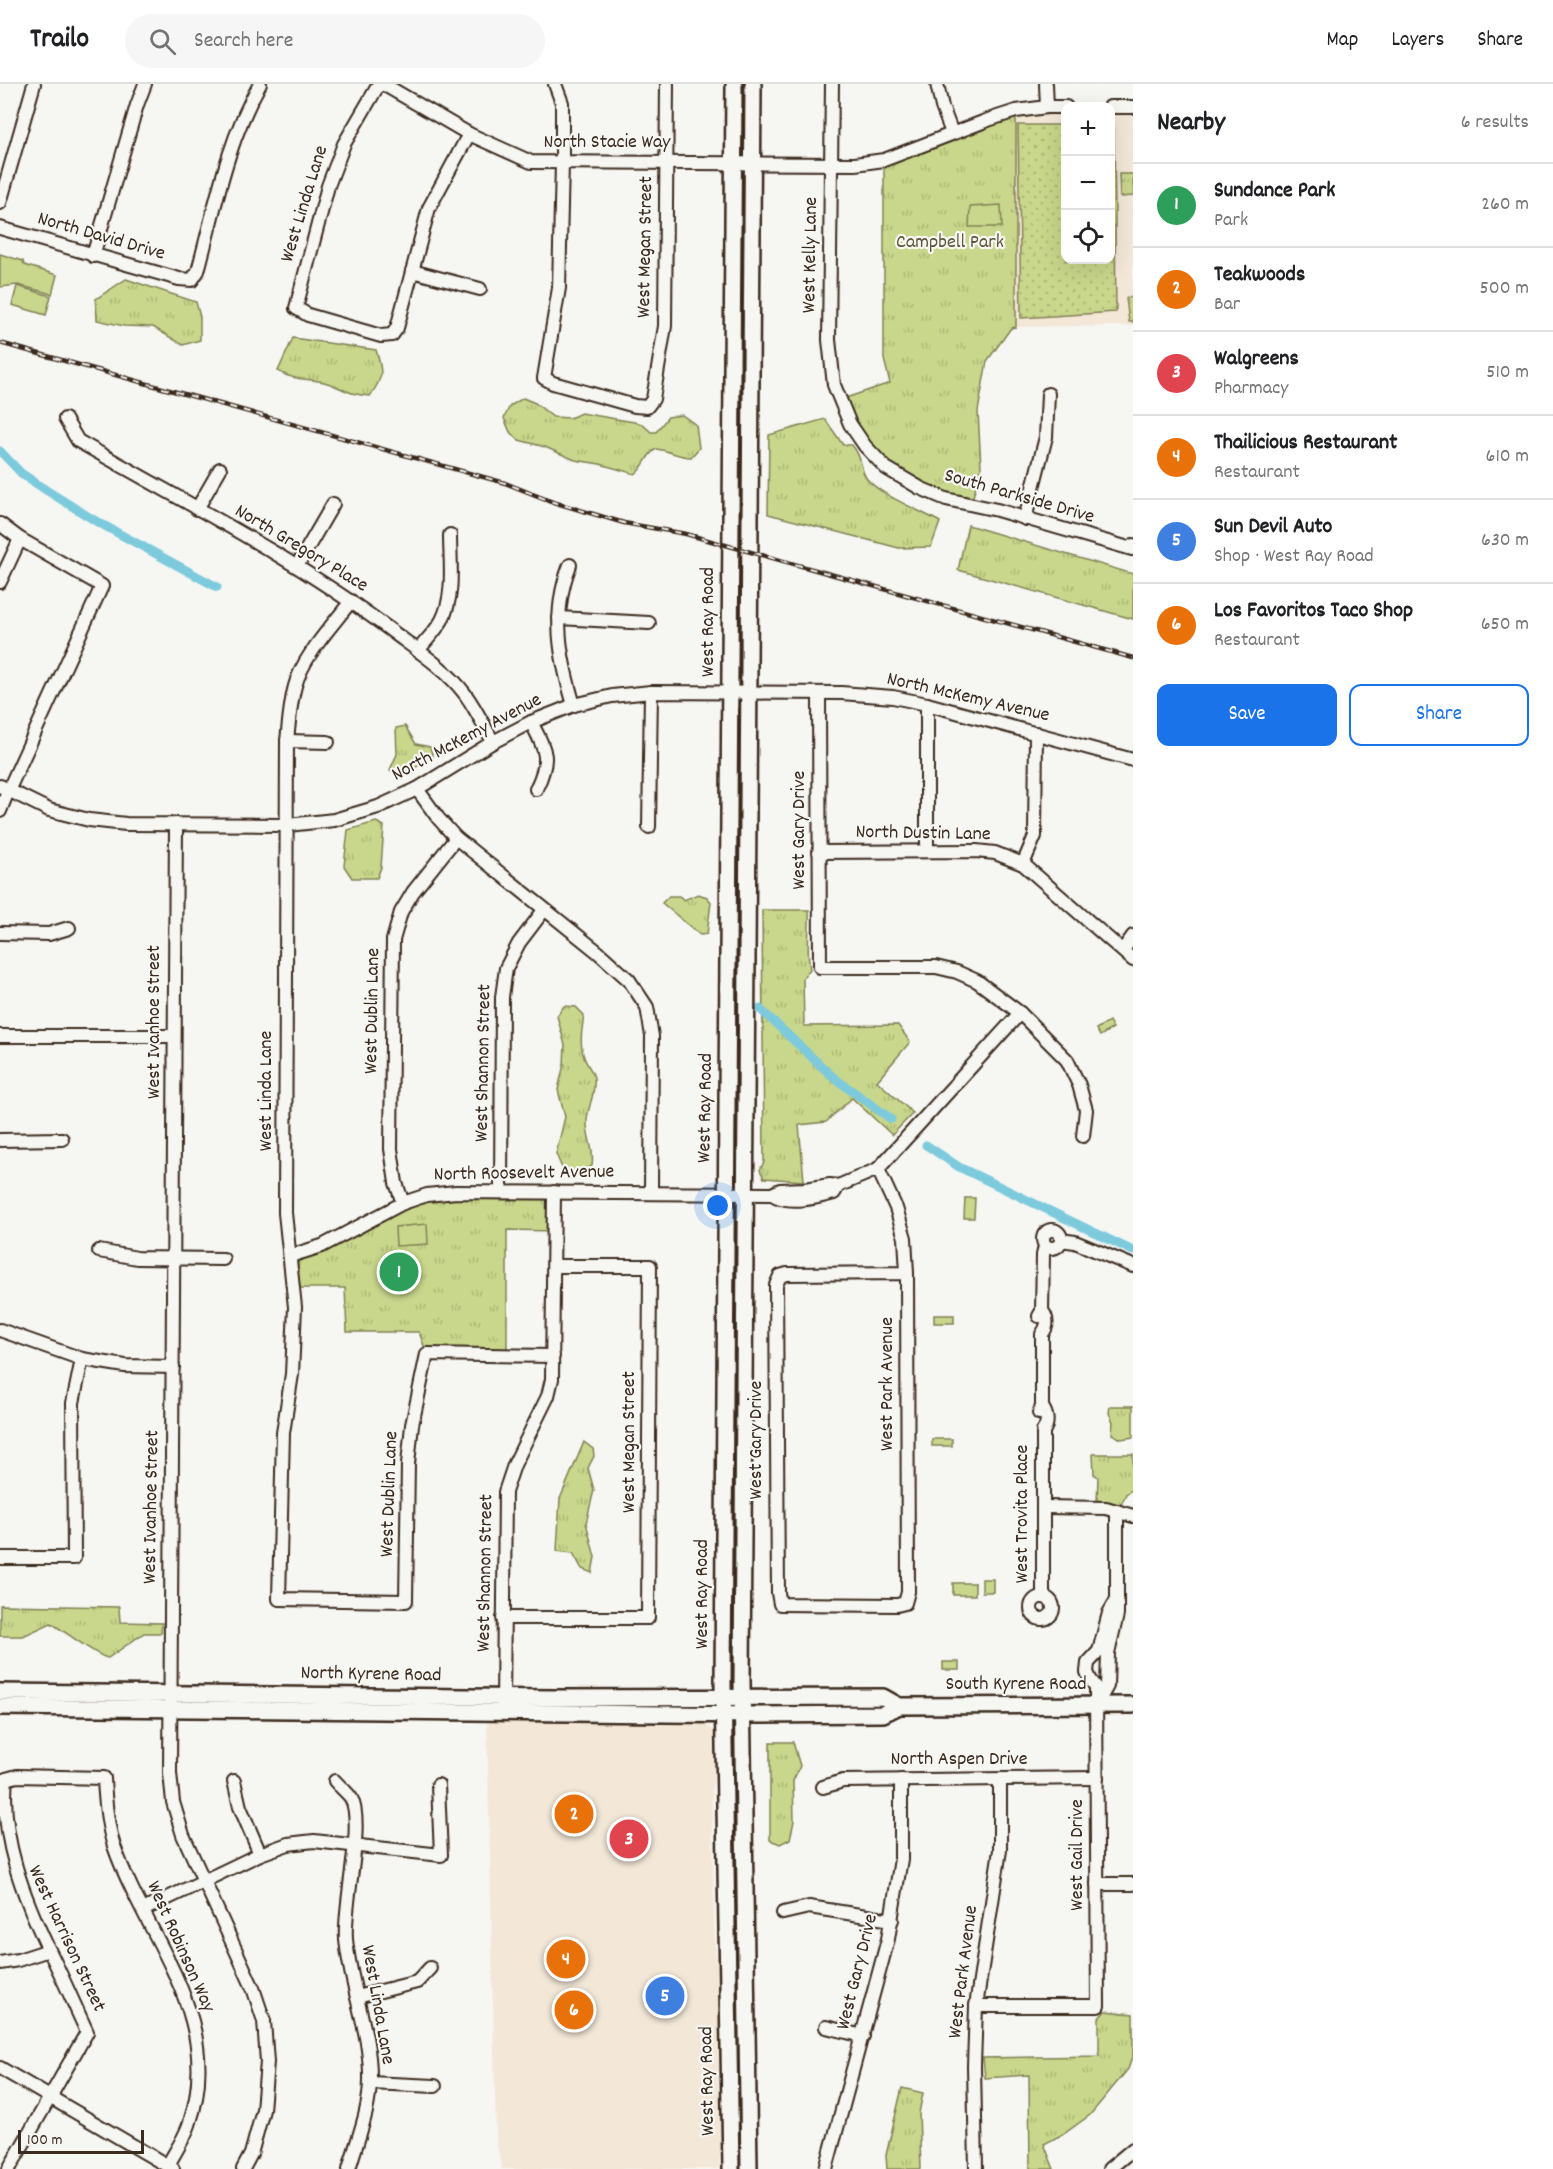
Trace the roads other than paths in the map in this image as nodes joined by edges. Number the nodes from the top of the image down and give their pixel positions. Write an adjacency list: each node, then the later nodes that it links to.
1 (34, 84): 18 (street)
2 (145, 84): 25 (street)
3 (260, 84): 25 (street, North David Drive)
4 (381, 84): 17 (street, North Stacie Way); 26 (street, West Linda Lane)
5 (555, 84): 19 (street)
6 (667, 84): 20 (street, West Megan Street)
7 (734, 84): 21 (main road, West Ray Road)
8 (753, 84): 21 (main road, West Ray Road)
9 (832, 84): 22 (street, West Kelly Lane)
10 (937, 84): 16 (street)
11 (1046, 84): 12 (street)
12 (1047, 107): 13 (street, North Stacie Way); 16 (street, North Stacie Way)
13 (1061, 107)
14 (1115, 107): 15 (street)
15 (1133, 107)
16 (952, 133): 22 (street, North Stacie Way)
17 (469, 134): 19 (street, North Stacie Way); 26 (street)
18 (6, 162): 23 (street)
19 (562, 163): 20 (street, North Stacie Way); 20 (street, West Megan Street)
20 (666, 163): 21 (street, North Stacie Way)
21 (742, 164): 22 (street, North Stacie Way); 47 (main road, West Ray Road); 48 (main road, West Ray Road)
22 (831, 164): 30 (street, West Kelly Lane)
23 (0, 203)
24 (0, 228): 25 (street, North David Drive)
25 (93, 256)
26 (412, 271): 27 (street)
27 (480, 289)
28 (1048, 394): 34 (street)
29 (65, 419): 33 (street, North Gregory Place)
30 (850, 424): 34 (street, South Parkside Drive)
31 (220, 469): 33 (street)
32 (333, 504): 40 (street)
33 (197, 509): 40 (street, North Gregory Place)
34 (1025, 519): 38 (street, South Parkside Drive)
35 (0, 524): 37 (street)
36 (450, 535): 45 (street)
37 (20, 539): 41 (street); 58 (street)
38 (1132, 547)
39 (570, 565): 43 (street)
40 (297, 566): 42 (street, North Gregory Place)
41 (0, 582)
42 (351, 601): 45 (street, North Gregory Place); 54 (street, West Linda Lane)
43 (559, 618): 44 (street); 51 (street)
44 (649, 623)
45 (418, 651): 56 (street, North Gregory Place)
46 (651, 692): 47 (street, North McKemy Avenue); 51 (street, North McKemy Avenue); 64 (street)
47 (730, 692): 48 (street, North McKemy Avenue); 85 (main road, West Ray Road)
48 (748, 693): 49 (street, North McKemy Avenue); 86 (main road, West Ray Road)
49 (819, 693): 50 (street, North McKemy Avenue); 67 (street, West Gary Drive)
50 (927, 704): 53 (street, North McKemy Avenue); 66 (street)
51 (574, 705): 52 (street, North McKemy Avenue)
52 (531, 722): 56 (street, North McKemy Avenue); 60 (street)
53 (1035, 733): 57 (street, North McKemy Avenue); 68 (street)
54 (287, 741): 55 (street); 63 (street, West Linda Lane)
55 (328, 742)
56 (493, 742): 59 (street, North McKemy Avenue)
57 (1133, 760)
58 (4, 788): 61 (street); 62 (street, North McKemy Avenue)
59 (417, 789): 63 (street, North McKemy Avenue); 65 (street)
60 (536, 789)
61 (0, 812)
62 (176, 824): 63 (street, North McKemy Avenue); 77 (street, West Ivanhoe Street)
63 (288, 825): 89 (street, West Linda Lane)
64 (650, 827)
65 (456, 838): 69 (street); 87 (street, West Dublin Lane)
66 (927, 851): 67 (street, North Dustin Lane); 68 (street, North Dustin Lane)
67 (819, 852): 75 (street, West Gary Drive)
68 (1023, 864): 73 (street, North Dustin Lane)
69 (544, 910): 82 (street, West Shannon Street); 84 (street)
70 (69, 928): 71 (street)
71 (0, 933)
72 (1133, 936): 73 (street)
73 (1123, 950): 74 (street, North Dustin Lane)
74 (1133, 960)
75 (1020, 1013): 78 (street); 81 (street, North Roosevelt Avenue)
76 (0, 1036): 77 (street)
77 (174, 1036): 90 (street, West Ivanhoe Street)
78 (1083, 1136)
79 (62, 1139): 80 (street)
80 (0, 1140)
81 (878, 1169): 86 (street, North Roosevelt Avenue); 94 (street, West Park Avenue)
82 (501, 1192): 83 (street, North Roosevelt Avenue); 87 (street, North Roosevelt Avenue)
83 (554, 1192): 84 (street, North Roosevelt Avenue); 92 (street, West Shannon Street)
84 (651, 1192): 85 (street, North Roosevelt Avenue)
85 (726, 1193): 86 (street, North Roosevelt Avenue); 114 (main road, West Ray Road)
86 (745, 1193): 115 (main road, West Ray Road)
87 (403, 1203): 89 (street, North Roosevelt Avenue)
88 (99, 1251): 90 (street)
89 (290, 1256): 104 (street, West Linda Lane)
90 (173, 1259): 91 (street); 98 (street, West Ivanhoe Street)
91 (223, 1259)
92 (554, 1266): 96 (street, West Shannon Street); 107 (street, West Megan Street)
93 (1133, 1266): 99 (street, West Trovita Place)
94 (907, 1273): 106 (street, West Park Avenue); 106 (street, West Gary Drive)
95 (0, 1330): 97 (street)
96 (553, 1356): 104 (street, West Dublin Lane); 107 (street, West Shannon Street)
97 (82, 1359): 98 (street); 102 (street)
98 (173, 1367): 109 (street, West Ivanhoe Street)
99 (1044, 1507): 100 (street); 103 (street, West Trovita Place)
100 (1117, 1511): 101 (street); 105 (street, West Gail Drive)
101 (1133, 1516)
102 (0, 1558)
103 (1043, 1596)
104 (406, 1601)
105 (1116, 1601): 111 (street, West Gail Drive); 111 (street, West Gail Drive)
106 (780, 1604)
107 (503, 1618): 110 (street, West Shannon Street)
108 (0, 1692): 109 (main road, North Kyrene Road)
109 (169, 1701): 110 (main road, North Kyrene Road); 113 (main road, North Kyrene Road); 126 (street, West Ivanhoe Street)
110 (503, 1705): 114 (main road, North Kyrene Road)
111 (1096, 1705): 112 (main road, South Kyrene Road); 115 (main road, South Kyrene Road); 117 (street, West Gail Drive)
112 (1133, 1705)
113 (0, 1707)
114 (723, 1707): 115 (main road, South Kyrene Road); 148 (main road, West Ray Road)
115 (742, 1707): 149 (main road, West Ray Road)
116 (104, 1778): 129 (street, West Robinson Way); 132 (street, West Harrison Street)
117 (1097, 1778): 119 (street, North Aspen Drive); 127 (street, West Gail Drive)
118 (901, 1780): 119 (street, North Aspen Drive); 123 (street, North Aspen Drive); 131 (street, West Gary Drive)
119 (1000, 1780): 136 (street, West Park Avenue)
120 (234, 1781): 125 (street)
121 (335, 1781): 124 (street, West Linda Lane)
122 (438, 1785): 124 (street)
123 (823, 1787)
124 (354, 1845): 125 (street); 135 (street, West Linda Lane)
125 (260, 1854): 126 (street)
126 (204, 1881): 129 (street); 146 (street, West Ivanhoe Street)
127 (1097, 1884): 128 (street); 136 (street, West Gail Drive)
128 (1133, 1884)
129 (143, 1910): 144 (street, West Robinson Way)
130 (783, 1913): 131 (street)
131 (892, 1920): 138 (street, West Gary Drive)
132 (49, 1950): 133 (street); 142 (street, West Harrison Street)
133 (0, 1963)
134 (430, 1968): 135 (street)
135 (357, 1997): 140 (street, West Linda Lane)
136 (976, 2006): 151 (street, West Park Avenue)
137 (826, 2027): 138 (street)
138 (863, 2036): 150 (street, West Gary Drive)
139 (0, 2068): 142 (street)
140 (370, 2083): 141 (street); 147 (street, West Linda Lane)
141 (435, 2086)
142 (51, 2097): 144 (street); 145 (street, West Harrison Street)
143 (1133, 2149): 152 (street)
144 (170, 2167)
145 (9, 2169)
146 (243, 2169)
147 (349, 2169)
148 (731, 2169)
149 (749, 2169)
150 (826, 2169)
151 (976, 2169)
152 (1109, 2169)

